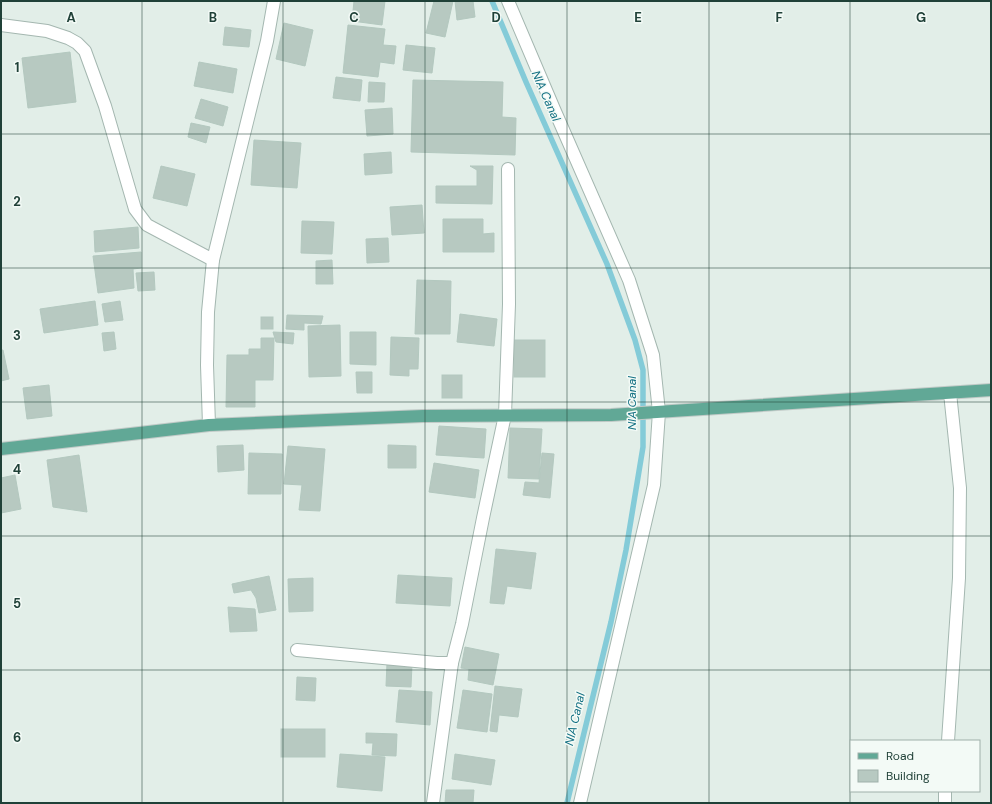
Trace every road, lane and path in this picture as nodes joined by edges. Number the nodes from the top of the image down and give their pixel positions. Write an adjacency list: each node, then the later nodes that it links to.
1 (274, 1): 5 (street)
2 (508, 1): 8 (street)
3 (1, 25): 5 (street)
4 (508, 169): 9 (street)
5 (213, 260): 10 (street)
6 (991, 390): 7 (main road)
7 (950, 393): 8 (main road); 14 (street)
8 (659, 412): 9 (main road); 17 (street)
9 (505, 415): 10 (main road); 13 (street)
10 (209, 425): 11 (main road)
11 (1, 449)
12 (297, 650): 13 (street)
13 (452, 664): 16 (street)
14 (948, 740)
15 (945, 792): 18 (street)
16 (433, 803)
17 (580, 803)
18 (944, 803)

